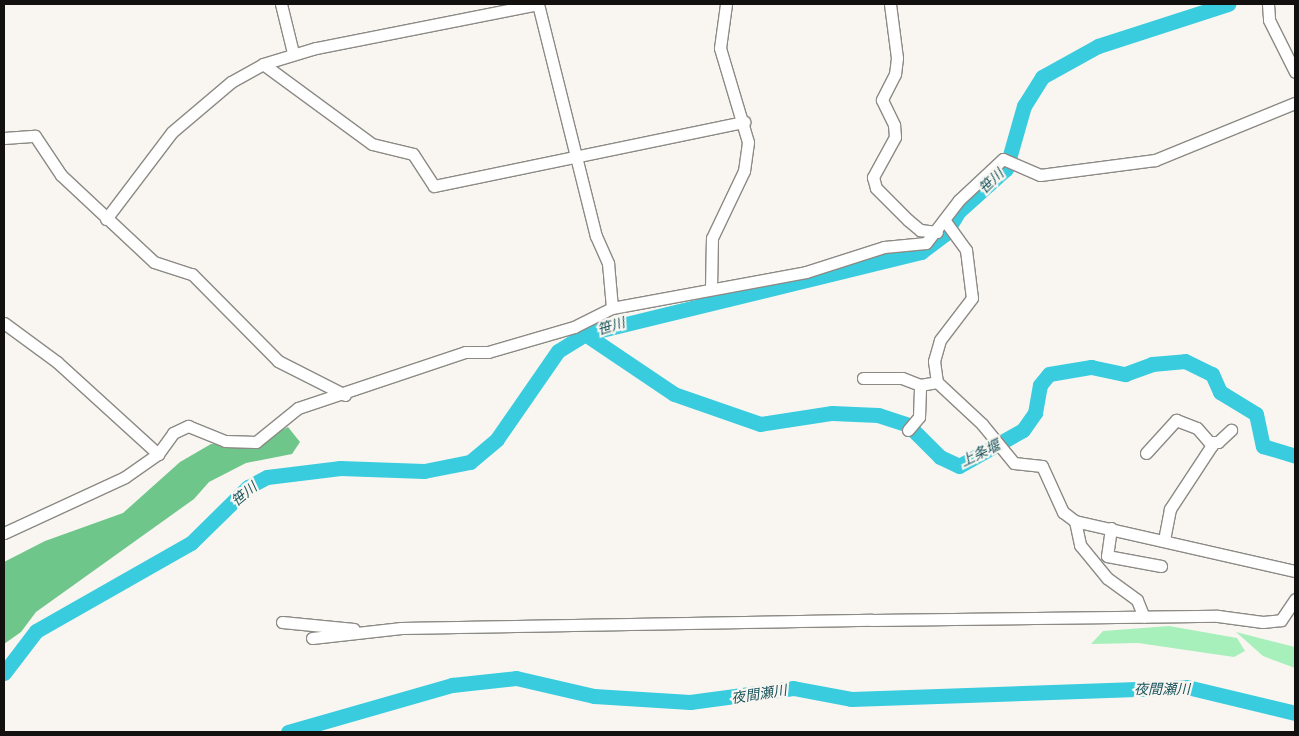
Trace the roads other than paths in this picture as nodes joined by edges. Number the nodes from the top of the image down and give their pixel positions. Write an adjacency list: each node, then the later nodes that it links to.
1 (281, 4): 6 (street)
2 (538, 4): 6 (street); 12 (street)
3 (726, 4): 10 (street)
4 (890, 4): 15 (street)
5 (1268, 4): 8 (street)
6 (293, 54): 7 (street)
7 (263, 64): 12 (street); 13 (street)
8 (1295, 72)
9 (1295, 104): 14 (street)
10 (744, 122): 12 (street); 16 (street)
11 (4, 138): 13 (street)
12 (575, 155): 17 (street)
13 (106, 219): 22 (street)
14 (948, 224): 15 (street); 20 (street)
15 (937, 232): 16 (street)
16 (711, 289): 17 (street)
17 (612, 308): 22 (street)
18 (4, 323): 27 (street)
19 (863, 378): 21 (street)
20 (937, 382): 21 (street); 28 (street)
21 (920, 385): 23 (street)
22 (345, 395): 27 (street)
23 (911, 427)
24 (1231, 430): 25 (street)
25 (1210, 442): 26 (street); 31 (street)
26 (1146, 452)
27 (158, 454): 30 (street)
28 (1075, 521): 29 (street); 35 (street)
29 (1111, 528): 31 (street); 32 (street)
30 (4, 533)
31 (1164, 539): 33 (street)
32 (1161, 566)
33 (1295, 571)
34 (1295, 599): 35 (street)
35 (1144, 617): 37 (street)
36 (282, 622): 37 (street)
37 (365, 631): 38 (street)
38 (312, 638)

